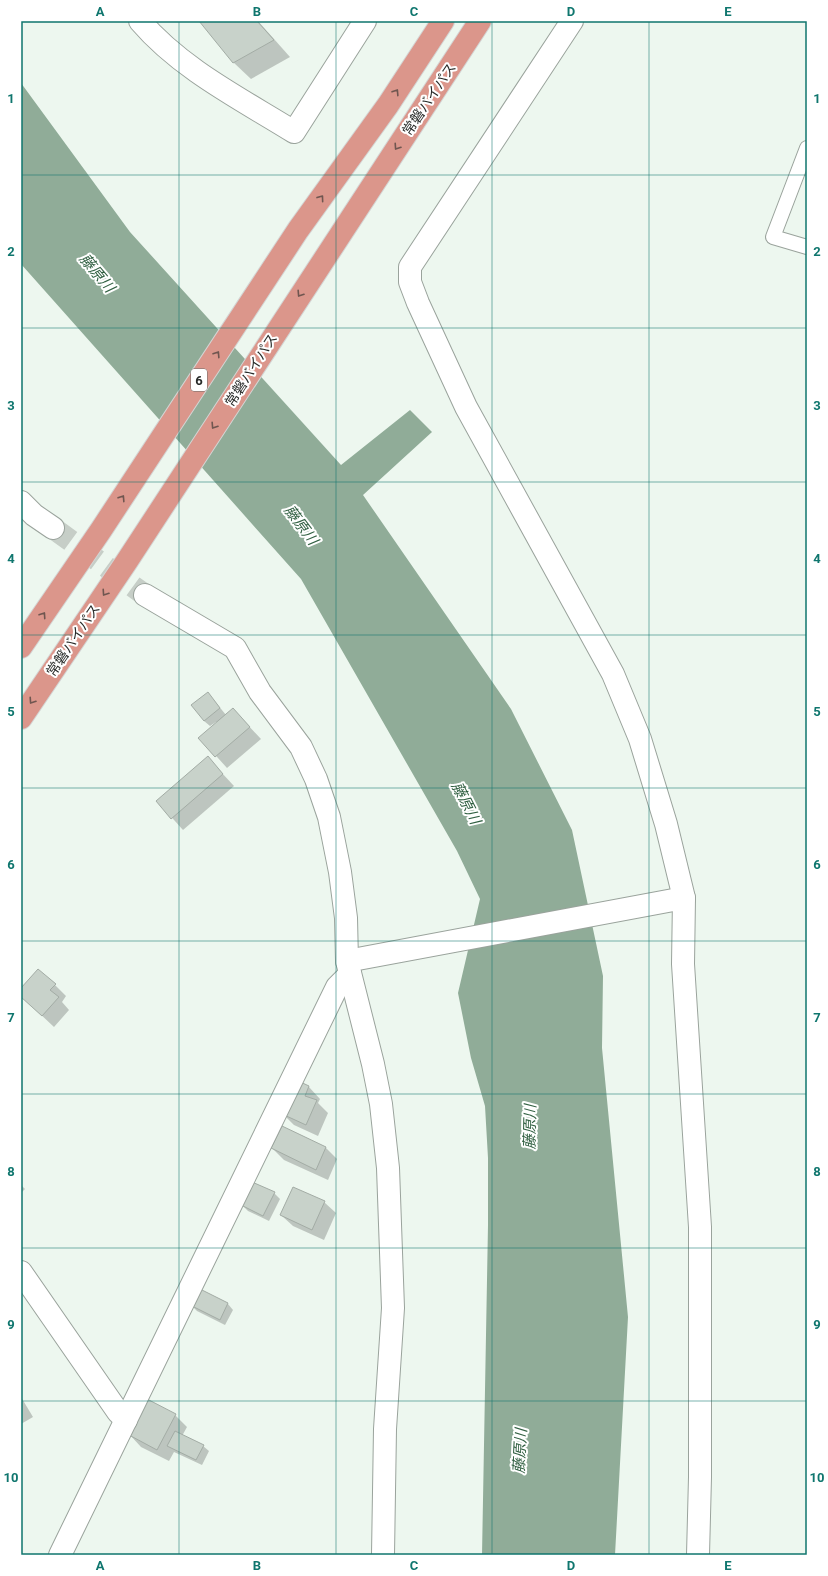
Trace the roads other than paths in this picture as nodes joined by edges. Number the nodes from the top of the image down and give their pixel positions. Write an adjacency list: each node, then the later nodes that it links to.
1 (140, 21): 2 (street)
2 (365, 21)
3 (443, 21): 11 (highway, 6, one-way to 3)
4 (480, 21): 12 (highway, 常磐バイパス, one-way to 12)
5 (572, 21): 13 (street)
6 (807, 148): 7 (lane)
7 (807, 247)
8 (21, 502): 9 (street)
9 (53, 528)
10 (145, 595): 14 (street)
11 (21, 647)
12 (21, 718)
13 (684, 898): 14 (street); 19 (street)
14 (348, 968): 16 (street); 18 (street)
15 (21, 1272): 16 (street)
16 (126, 1420): 17 (street)
17 (60, 1555)
18 (383, 1555)
19 (698, 1555)

